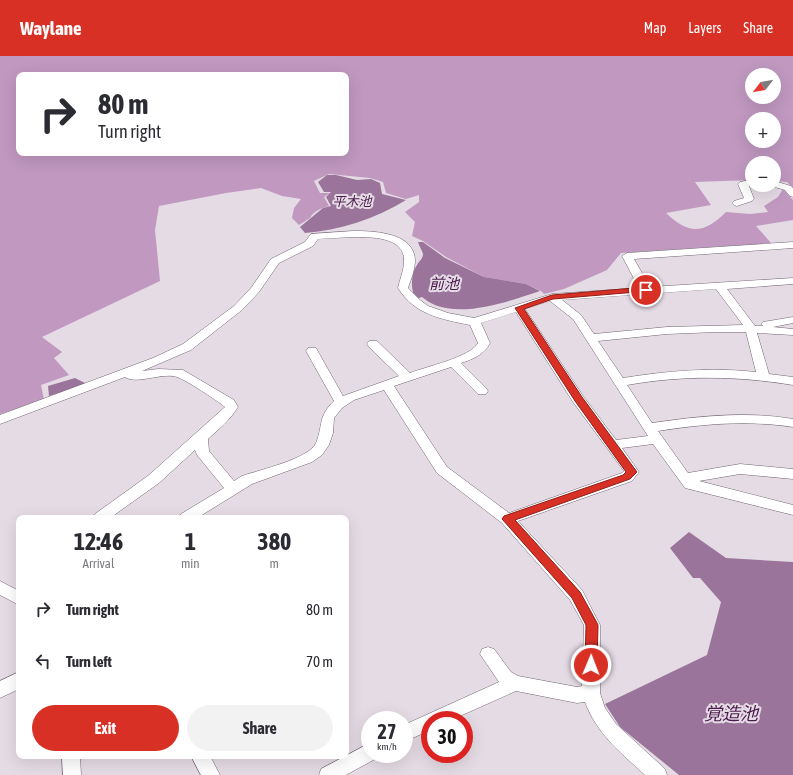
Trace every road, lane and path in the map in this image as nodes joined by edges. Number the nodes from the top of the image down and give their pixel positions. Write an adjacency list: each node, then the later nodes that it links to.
1 (781, 186): 3 (street)
2 (746, 192): 4 (street)
3 (793, 194)
4 (737, 203)
5 (793, 245): 8 (street)
6 (793, 281): 7 (street)
7 (719, 286): 8 (street); 13 (street)
8 (646, 290): 9 (street)
9 (552, 297): 10 (street); 15 (street)
10 (519, 308): 12 (street); 31 (street)
11 (793, 320): 13 (street)
12 (475, 322): 18 (street); 21 (street)
13 (750, 327): 14 (street); 15 (street); 19 (street)
14 (793, 332)
15 (591, 338): 23 (street)
16 (374, 344): 20 (street)
17 (312, 351): 26 (street)
18 (453, 362): 20 (street); 25 (street)
19 (763, 376): 22 (street); 23 (street)
20 (408, 378): 24 (street)
21 (109, 379): 27 (street); 30 (street)
22 (793, 381)
23 (619, 382): 29 (street)
24 (387, 385): 26 (street); 38 (street)
25 (482, 391)
26 (340, 403): 34 (street)
27 (0, 420)
28 (793, 424): 29 (street)
29 (653, 434): 31 (street); 33 (street)
30 (201, 438): 34 (street); 36 (street)
31 (612, 445): 38 (street)
32 (793, 474): 33 (street)
33 (685, 479): 35 (street)
34 (233, 489): 37 (street)
35 (793, 510)
36 (104, 515)
37 (191, 515)
38 (507, 519): 45 (street)
39 (0, 587): 40 (street)
40 (16, 597)
41 (488, 654): 43 (street)
42 (16, 682): 44 (street)
43 (515, 683): 45 (street); 46 (street)
44 (0, 690)
45 (591, 692): 50 (street)
46 (451, 711)
47 (361, 757): 53 (street)
48 (71, 759): 51 (street)
49 (202, 759): 52 (street)
50 (655, 774)
51 (72, 775)
52 (211, 775)
53 (328, 775)

